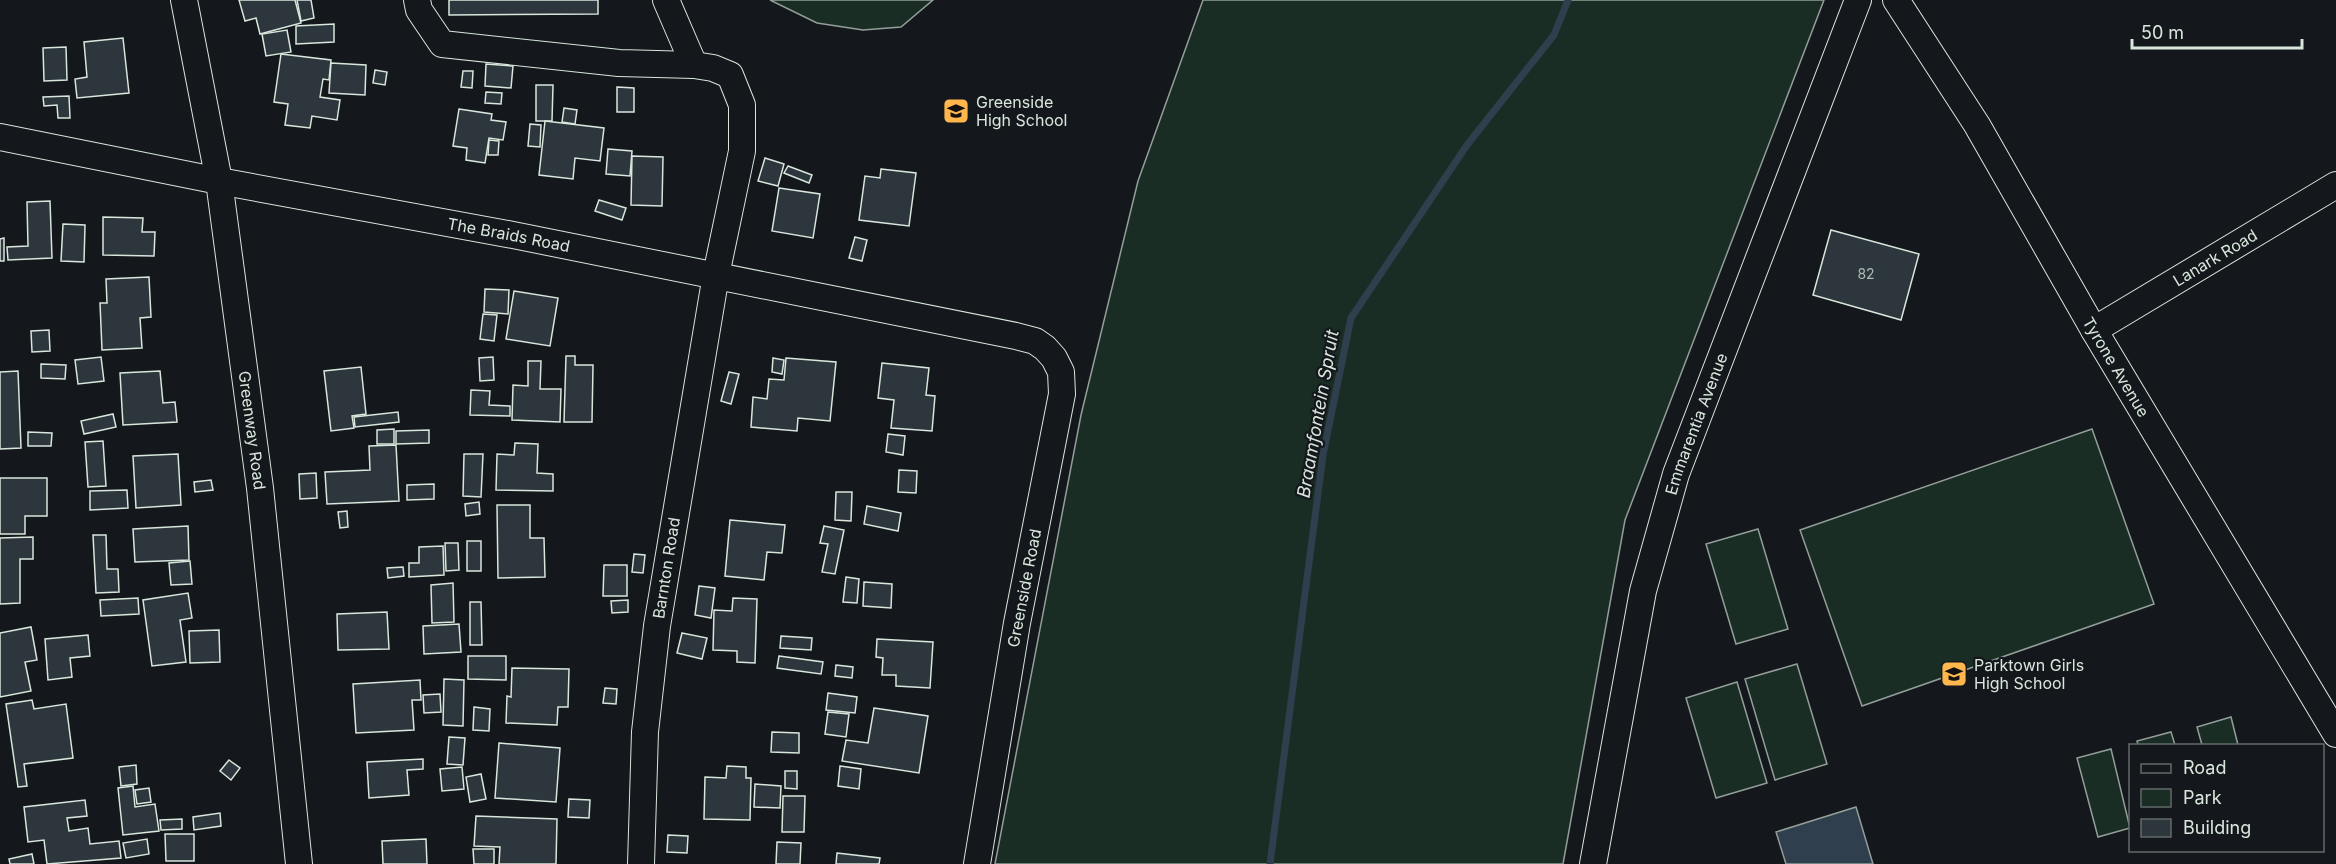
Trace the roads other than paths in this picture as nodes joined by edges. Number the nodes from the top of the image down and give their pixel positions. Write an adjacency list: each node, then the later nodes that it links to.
1 (184, 0): 8 (street, Greenway Road)
2 (417, 0): 6 (street)
3 (666, 0): 6 (street)
4 (1858, 0): 17 (street, Emmarentia Avenue)
5 (1896, 0): 11 (street, Tyrone Avenue)
6 (694, 65): 10 (street, Barnton Road)
7 (0, 137): 8 (street, The Braids Road)
8 (219, 181): 10 (street, The Braids Road); 14 (street, Greenway Road)
9 (2336, 185): 11 (street, Lanark Road)
10 (716, 275): 12 (street, The Braids Road); 15 (street, Barnton Road)
11 (2094, 330): 13 (street, Tyrone Avenue)
12 (1016, 336): 16 (street, Greenside Road)
13 (2336, 734)
14 (299, 864)
15 (641, 864)
16 (977, 864)
17 (1593, 864)

